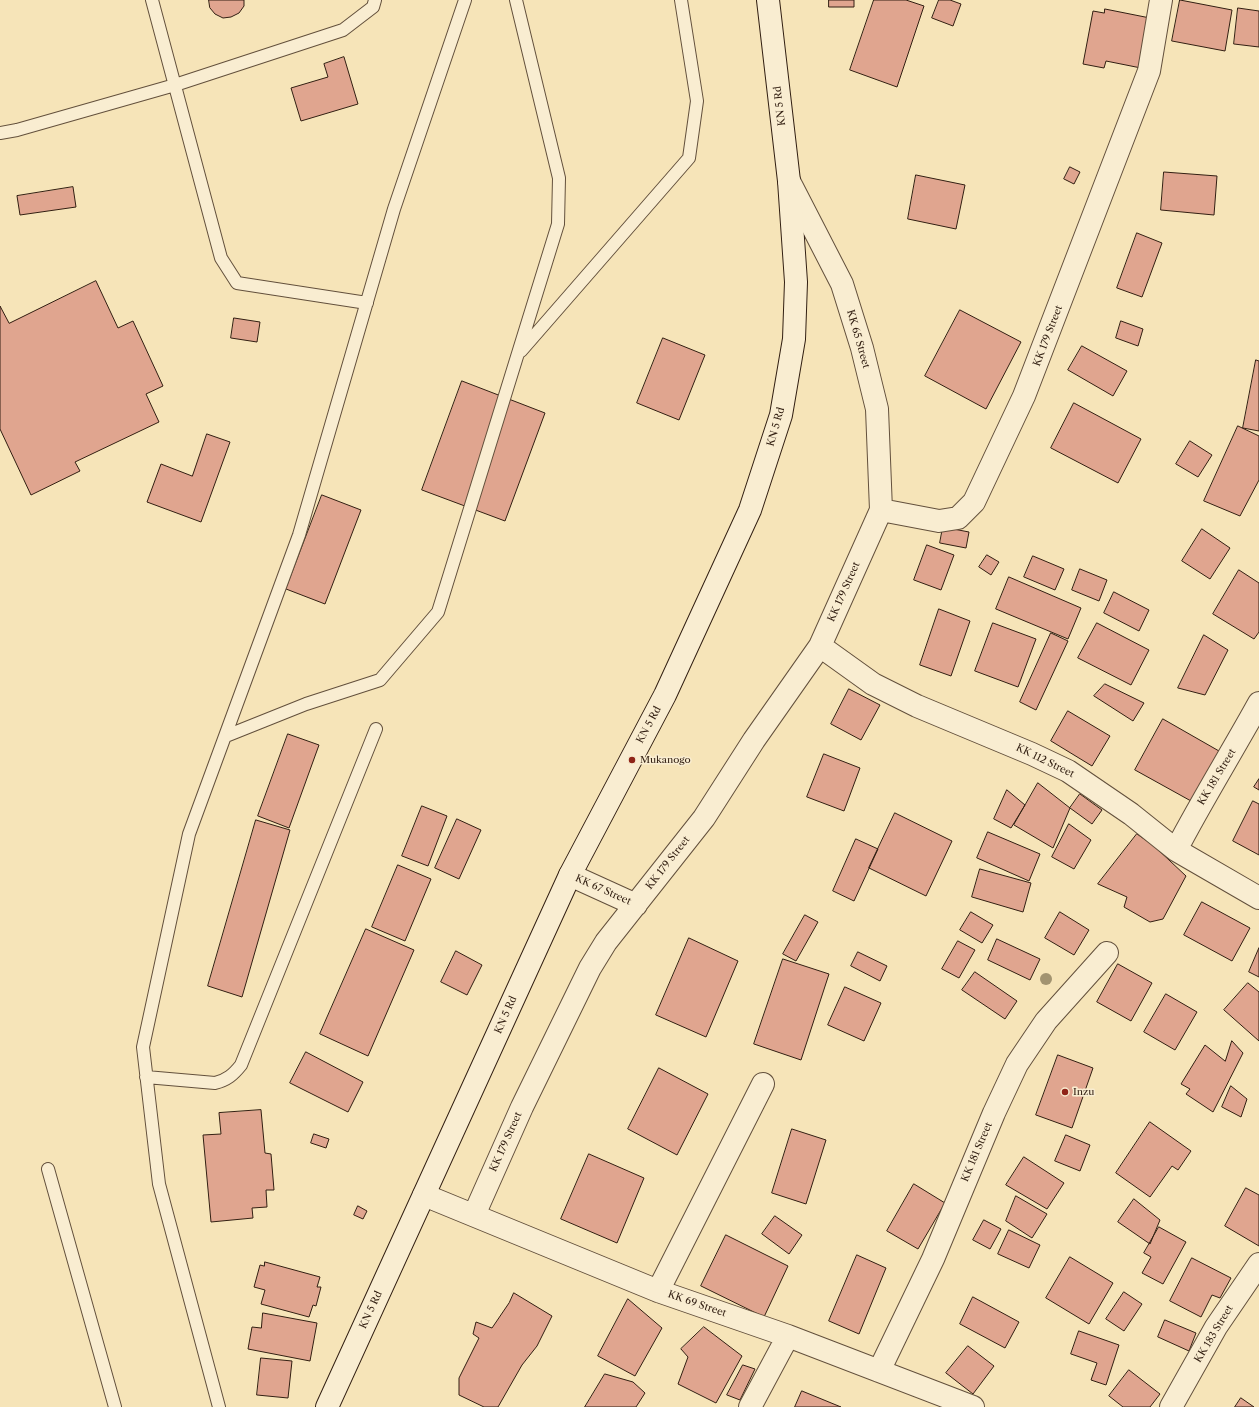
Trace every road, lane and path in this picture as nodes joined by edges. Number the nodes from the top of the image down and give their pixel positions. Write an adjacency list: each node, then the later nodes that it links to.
1 (152, 0): 8 (lane)
2 (375, 0): 8 (lane)
3 (465, 0): 11 (lane)
4 (516, 0): 12 (lane)
5 (681, 0): 12 (lane)
6 (768, 0): 10 (street, KN 5 Rd)
7 (1161, 0): 13 (street, KK 179 Street)
8 (175, 85): 9 (lane); 11 (lane)
9 (0, 133)
10 (789, 181): 13 (street, KK 65 Street); 19 (street, KN 5 Rd)
11 (367, 303): 17 (lane)
12 (517, 355): 17 (lane)
13 (881, 510): 14 (street, KK 179 Street)
14 (820, 646): 18 (street, KK 112 Street); 21 (street, KK 179 Street)
15 (1259, 703): 18 (street, KK 181 Street)
16 (376, 729): 23 (lane)
17 (226, 736): 23 (lane)
18 (1176, 850): 20 (street, KK 112 Street)
19 (570, 875): 21 (street, KK 67 Street); 26 (street, KN 5 Rd)
20 (1259, 898)
21 (636, 905): 27 (street, KK 179 Street)
22 (1107, 953): 31 (street, KK 181 Street)
23 (146, 1077): 33 (lane)
24 (763, 1084): 29 (street)
25 (48, 1169): 32 (lane)
26 (424, 1195): 27 (street, KK 69 Street); 34 (street, KN 5 Rd)
27 (474, 1215): 29 (street, KK 69 Street)
28 (1259, 1264): 37 (street, KK 183 Street)
29 (658, 1291): 30 (street, KK 69 Street)
30 (788, 1336): 31 (street, KK 69 Street); 35 (street)
31 (879, 1371): 36 (street, KK 69 Street)
32 (114, 1407)
33 (219, 1407)
34 (327, 1407)
35 (750, 1407)
36 (973, 1407)
37 (1171, 1407)

